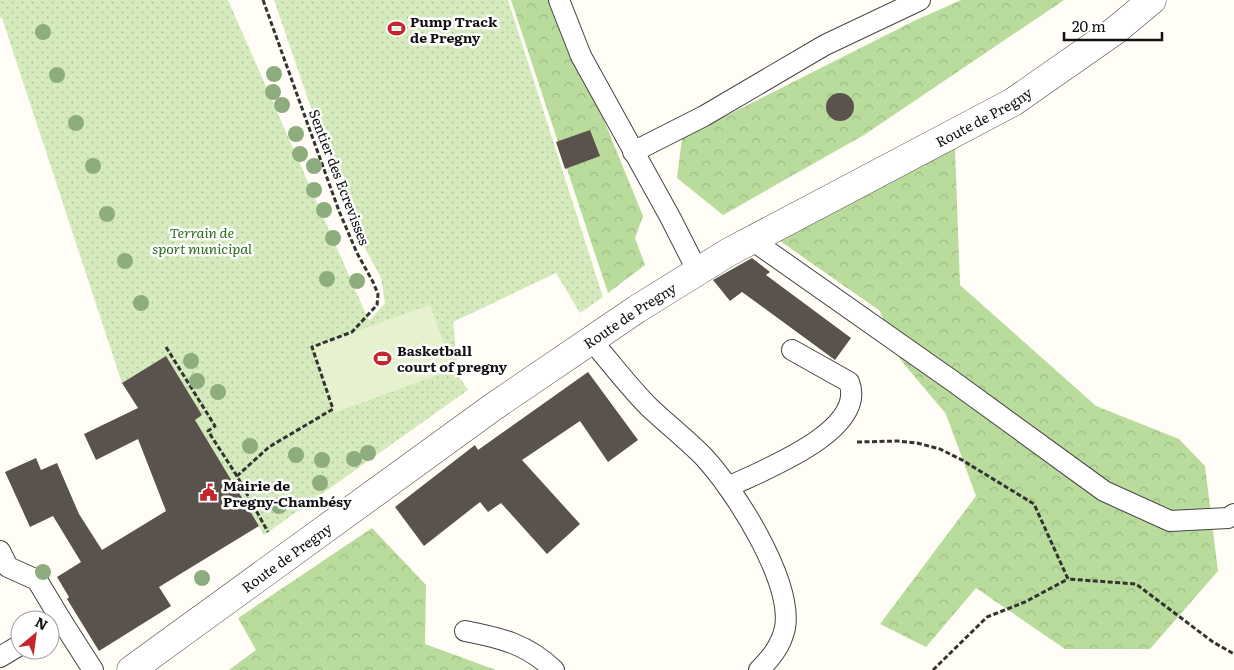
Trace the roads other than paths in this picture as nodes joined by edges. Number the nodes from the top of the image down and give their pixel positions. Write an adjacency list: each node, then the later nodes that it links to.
1 (559, 0): 4 (lane)
2 (920, 0): 4 (lane)
3 (1152, 0): 5 (street, Route de Pregny)
4 (633, 152): 6 (lane)
5 (752, 240): 6 (street, Route de Pregny); 10 (lane)
6 (698, 272): 7 (street, Route de Pregny)
7 (592, 341): 9 (lane); 16 (street, Route de Pregny)
8 (792, 350): 9 (lane)
9 (728, 487): 18 (lane)
10 (1234, 514)
11 (0, 550): 12 (lane)
12 (50, 610)
13 (60, 629): 15 (lane)
14 (465, 631): 17 (lane)
15 (93, 670)
16 (131, 670)
17 (554, 670)
18 (760, 670)

